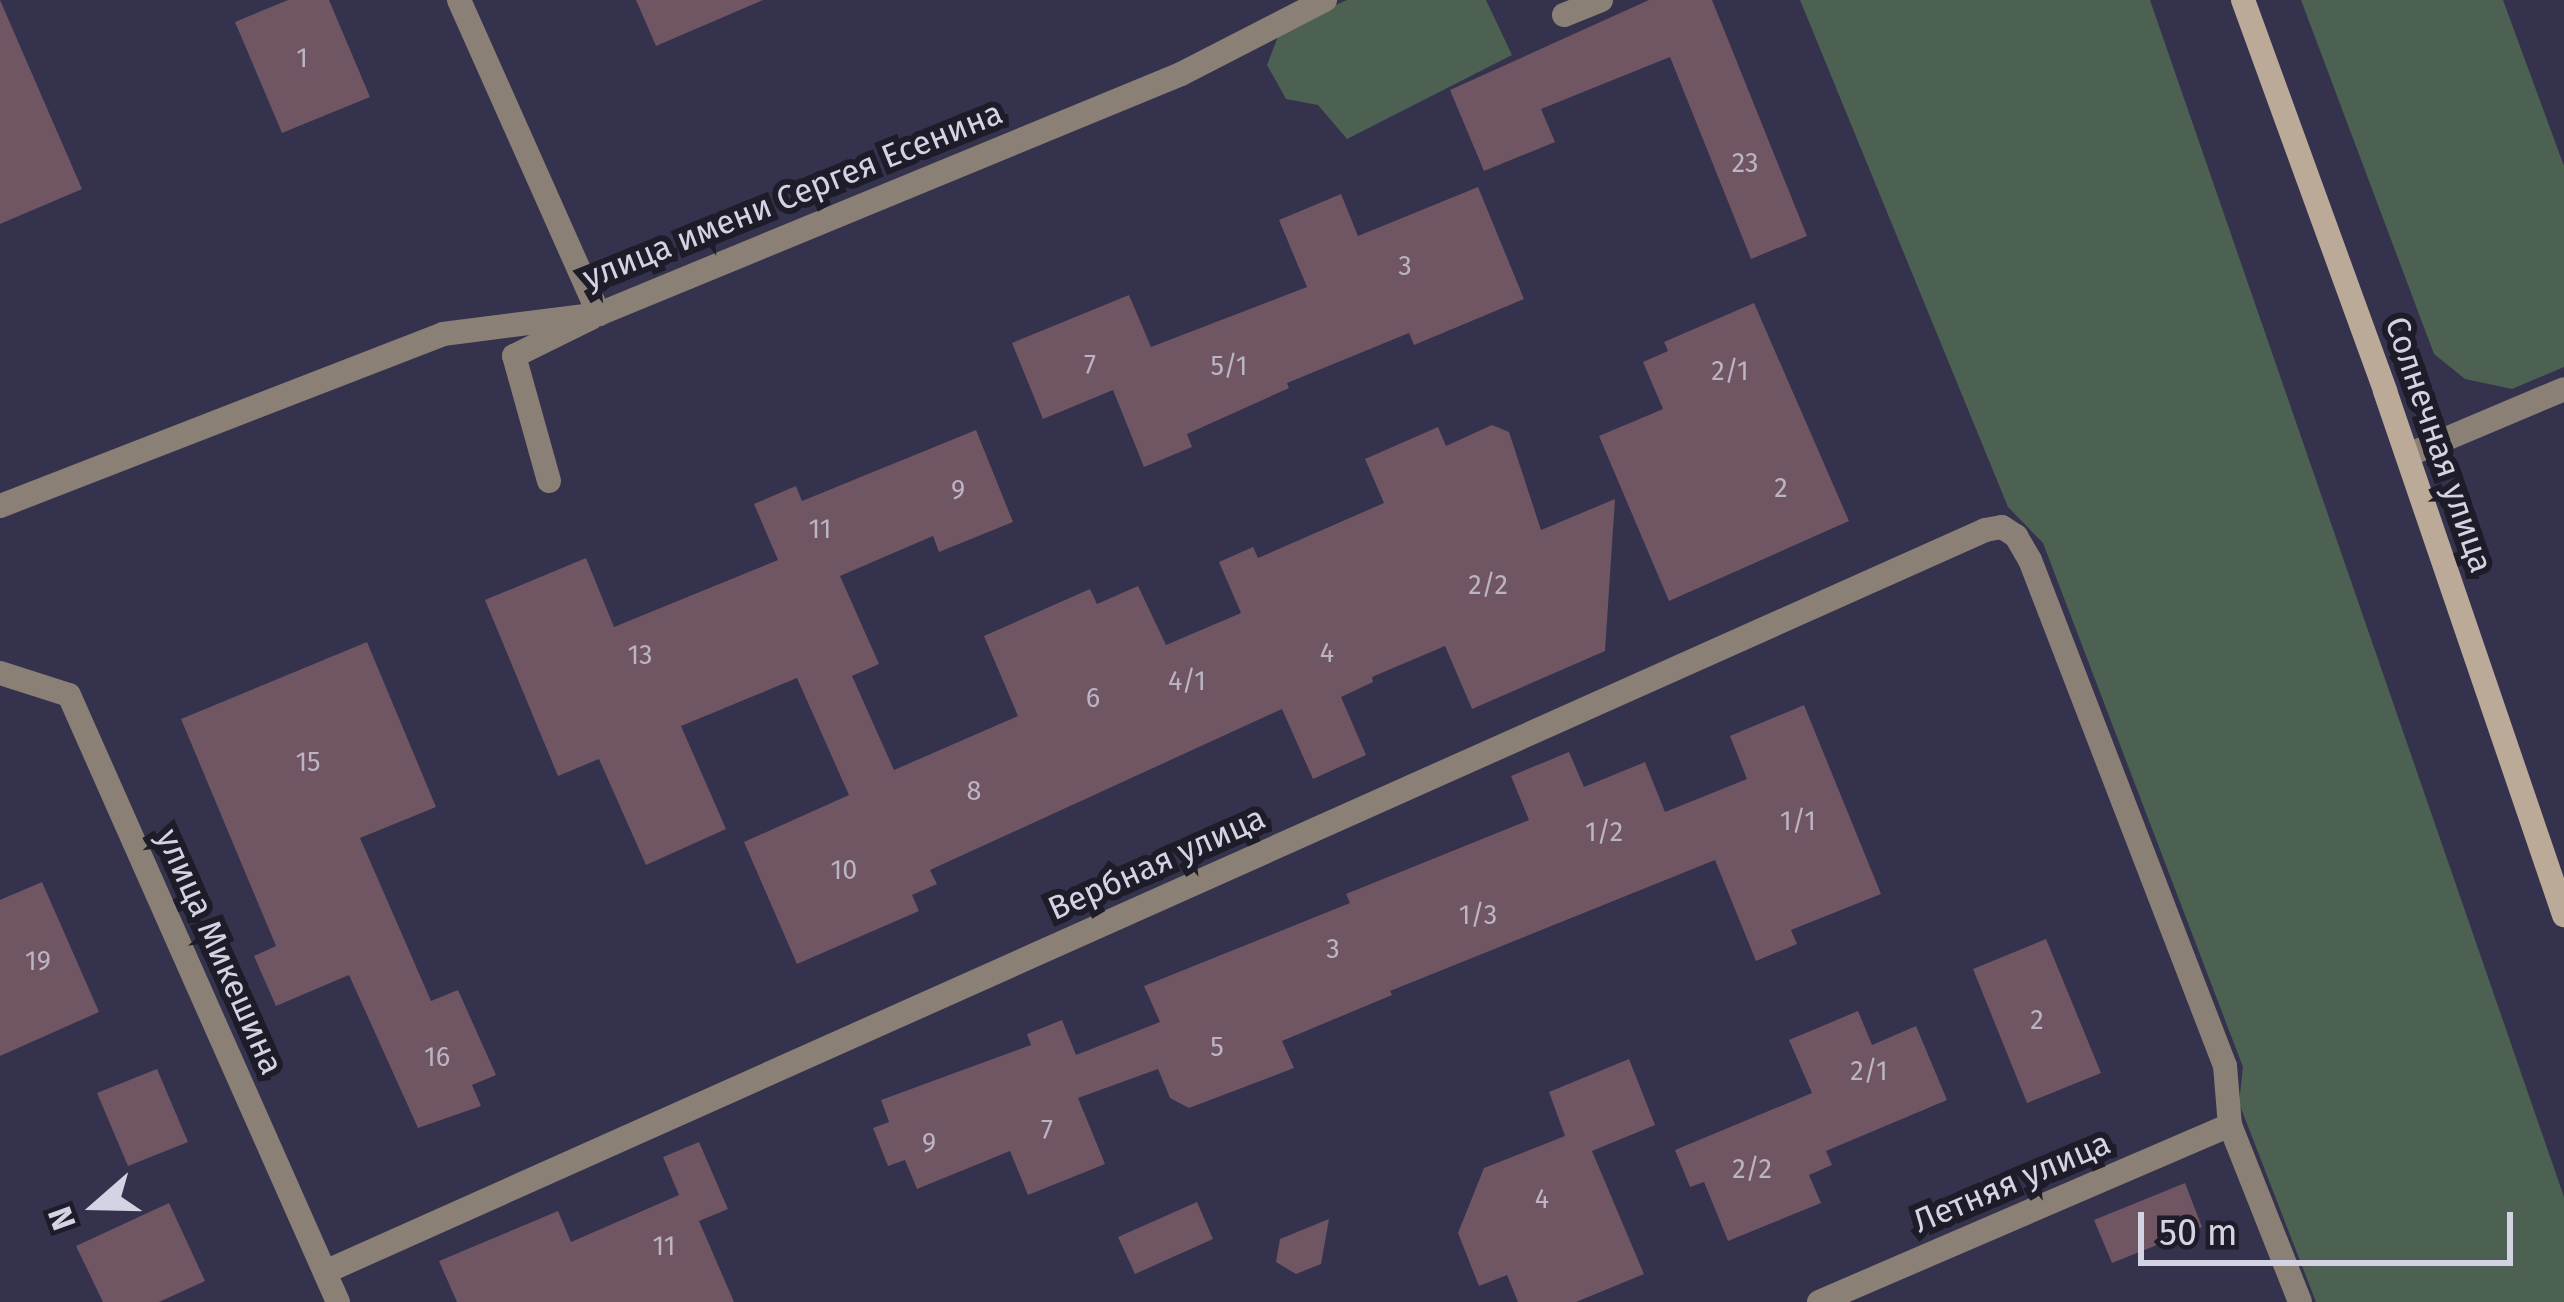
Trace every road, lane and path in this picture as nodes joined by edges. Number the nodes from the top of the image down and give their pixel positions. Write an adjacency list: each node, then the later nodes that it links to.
1 (459, 0): 6 (street)
2 (1601, 0): 5 (street)
3 (2243, 0): 8 (main road, Солнечная улица)
4 (1314, 2): 6 (street, улица имени Сергея Есенина)
5 (1564, 15)
6 (599, 314): 9 (street); 10 (street, улица имени Сергея Есенина)
7 (2564, 389): 8 (street)
8 (2408, 455): 12 (main road, Солнечная улица)
9 (549, 482)
10 (0, 506)
11 (0, 673): 14 (street, улица Микешина)
12 (2564, 915)
13 (2230, 1125): 14 (street, Вербная улица); 16 (street, Летняя улица); 17 (street)
14 (325, 1272): 15 (street, улица Микешина)
15 (338, 1302)
16 (1819, 1302)
17 (2300, 1302)

